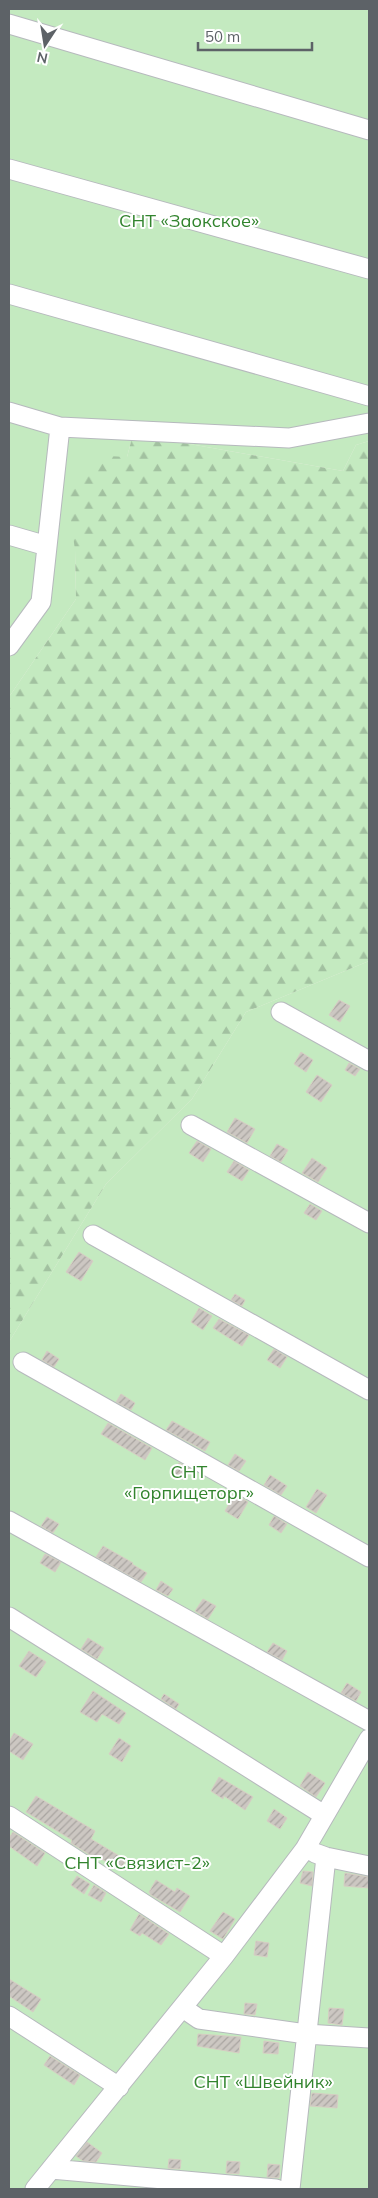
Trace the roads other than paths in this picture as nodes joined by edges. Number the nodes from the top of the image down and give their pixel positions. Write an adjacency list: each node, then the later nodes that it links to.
1 (9, 24): 2 (street)
2 (369, 130)
3 (9, 169): 4 (street)
4 (369, 269)
5 (9, 294): 6 (street)
6 (369, 396)
7 (9, 412): 9 (street)
8 (369, 423): 9 (street)
9 (60, 426): 11 (street)
10 (9, 535): 11 (street)
11 (47, 546): 12 (street)
12 (9, 646)
13 (281, 1012): 14 (street)
14 (369, 1061)
15 (192, 1125): 16 (street)
16 (369, 1223)
17 (93, 1235): 19 (street)
18 (22, 1362): 21 (street)
19 (369, 1390)
20 (9, 1521): 23 (street)
21 (369, 1557)
22 (9, 1617): 25 (street)
23 (369, 1721)
24 (369, 1739): 25 (street)
25 (324, 1815): 27 (street)
26 (9, 1816): 30 (street)
27 (305, 1849): 28 (street); 30 (street)
28 (326, 1857): 29 (street); 33 (street)
29 (369, 1866)
30 (224, 1956): 31 (street)
31 (182, 2008): 33 (street); 35 (street)
32 (9, 2016): 35 (street)
33 (306, 2034): 34 (street); 39 (street)
34 (369, 2038)
35 (119, 2087): 36 (street)
36 (50, 2169): 37 (street); 38 (street)
37 (35, 2189)
38 (276, 2189)
39 (290, 2189)

